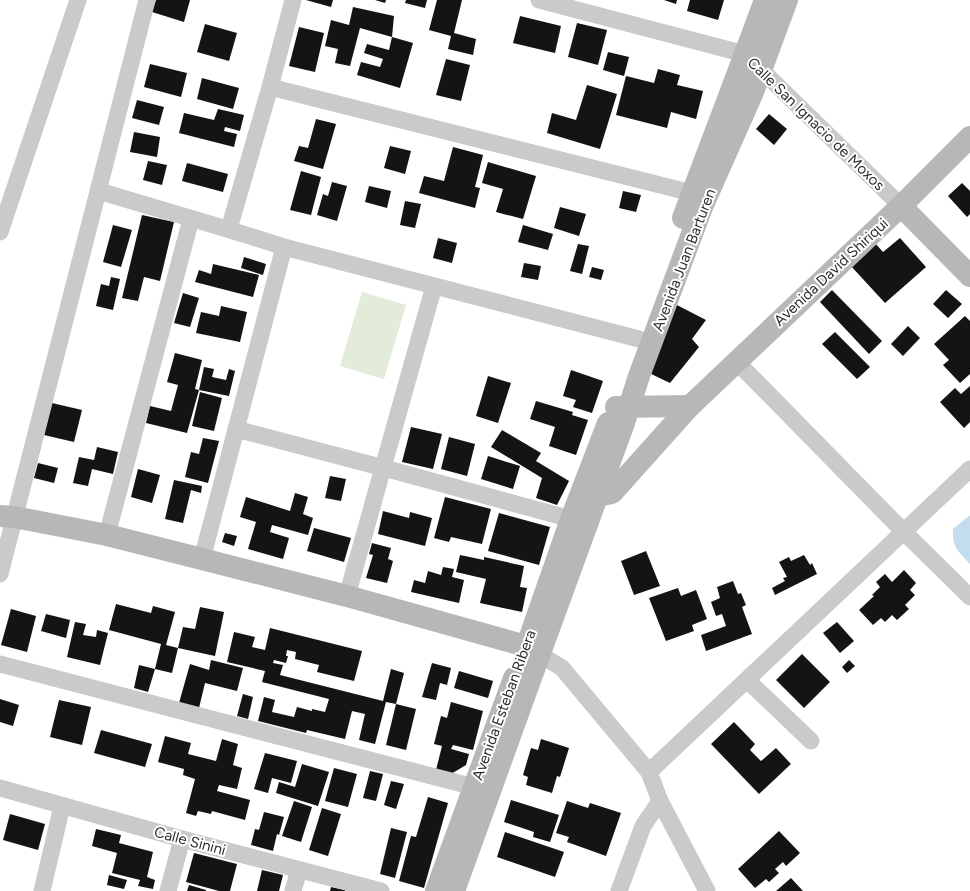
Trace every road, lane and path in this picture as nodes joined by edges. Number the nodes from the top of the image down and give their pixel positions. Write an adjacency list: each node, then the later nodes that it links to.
1 (78, 0): 11 (street)
2 (147, 0): 12 (street)
3 (293, 0): 9 (street)
4 (539, 0): 7 (street, Calle San Ignacio de Moxos)
5 (764, 0): 7 (street, Avenida Juan Barturen)
6 (787, 0): 8 (street, Avenida Juan Barturen)
7 (745, 54): 8 (street, Calle San Ignacio de Moxos); 13 (street, Avenida Juan Barturen)
8 (761, 70): 14 (street, Calle San Ignacio de Moxos); 24 (street, Avenida Juan Barturen)
9 (270, 88): 13 (street); 16 (street)
10 (970, 137): 14 (street, Avenida David Shiriqui)
11 (7, 185): 17 (street)
12 (99, 192): 15 (street); 29 (street)
13 (692, 193): 21 (street, Avenida Juan Barturen)
14 (901, 206): 19 (street, Calle San Ignacio de Moxos); 22 (street, Avenida David Shiriqui)
15 (191, 219): 16 (street); 32 (street)
16 (229, 229): 18 (street)
17 (0, 232)
18 (284, 247): 20 (street); 25 (street)
19 (970, 276)
20 (434, 286): 21 (street); 26 (street)
21 (639, 339): 24 (street, Avenida Juan Barturen)
22 (736, 361): 23 (street, Avenida David Shiriqui); 31 (street)
23 (690, 406): 24 (street); 28 (street, Avenida David Shiriqui)
24 (622, 407): 28 (street, Avenida Juan Barturen)
25 (236, 429): 26 (street); 33 (street)
26 (384, 468): 30 (street); 35 (street)
27 (970, 469): 31 (street)
28 (589, 494): 30 (street, Avenida Juan Barturen)
29 (7, 517): 32 (street); 34 (street)
30 (579, 521): 37 (street, Avenida Esteban Ribera)
31 (904, 532): 36 (street); 39 (street)
32 (107, 535): 33 (street)
33 (202, 559): 35 (street)
34 (0, 574)
35 (347, 596): 37 (street)
36 (970, 597)
37 (533, 650): 41 (street); 42 (street, Avenida Esteban Ribera); 53 (street, Avenida Esteban Ribera)
38 (0, 664): 42 (street)
39 (747, 680): 40 (street); 41 (street)
40 (811, 741)
41 (649, 772): 44 (street)
42 (474, 787): 52 (street, Avenida Esteban Ribera)
43 (0, 788): 45 (street, Calle Sinini)
44 (660, 801): 54 (street); 55 (street)
45 (62, 806): 46 (street, Calle Sinini); 48 (street)
46 (182, 839): 47 (street, Calle Sinini); 49 (street)
47 (299, 870): 50 (street); 51 (street, Calle Sinini)
48 (42, 891)
49 (168, 891)
50 (294, 891)
51 (381, 891)
52 (436, 891)
53 (454, 891)
54 (619, 891)
55 (707, 891)

